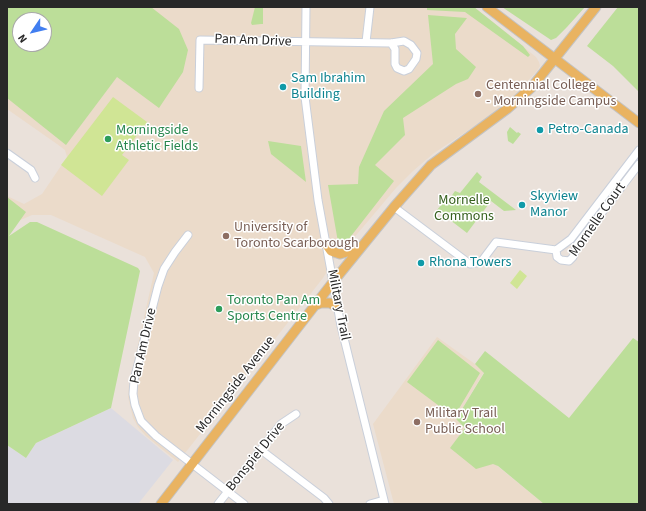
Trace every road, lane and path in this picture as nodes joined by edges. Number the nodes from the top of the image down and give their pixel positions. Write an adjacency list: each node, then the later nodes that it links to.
1 (306, 7): 6 (street, Military Trail)
2 (370, 7): 5 (street)
3 (487, 7): 8 (main road)
4 (596, 7): 8 (main road, Morningside Avenue)
5 (366, 42): 6 (street); 7 (street)
6 (306, 43): 9 (street, Pan Am Drive); 17 (street, Military Trail)
7 (391, 43): 7 (street)
8 (555, 59): 10 (main road); 15 (main road, Morningside Avenue)
9 (198, 88)
10 (639, 123)
11 (639, 150): 19 (street, Mornelle Court)
12 (7, 153): 14 (street)
13 (639, 164): 19 (street, Mornelle Court)
14 (35, 178)
15 (394, 207): 18 (main road, Morningside Avenue); 19 (street, Mornelle Court)
16 (188, 235): 25 (street, Pan Am Drive)
17 (326, 244): 18 (main road); 20 (street, Military Trail)
18 (362, 246): 20 (main road, Morningside Avenue)
19 (556, 250)
20 (333, 282): 21 (main road, Morningside Avenue); 22 (street, Military Trail)
21 (316, 305): 22 (main road); 25 (main road, Morningside Avenue)
22 (337, 307): 27 (street, Military Trail)
23 (296, 414): 24 (street, Bonspiel Drive)
24 (261, 450): 26 (street, Bonspiel Drive); 31 (street)
25 (192, 464): 26 (street, Pan Am Drive); 28 (main road, Morningside Avenue)
26 (228, 492): 29 (street, Bonspiel Drive); 30 (street, Pan Am Drive)
27 (384, 502): 32 (street)
28 (161, 504)
29 (218, 504)
30 (244, 504)
31 (328, 504)
32 (370, 504)

